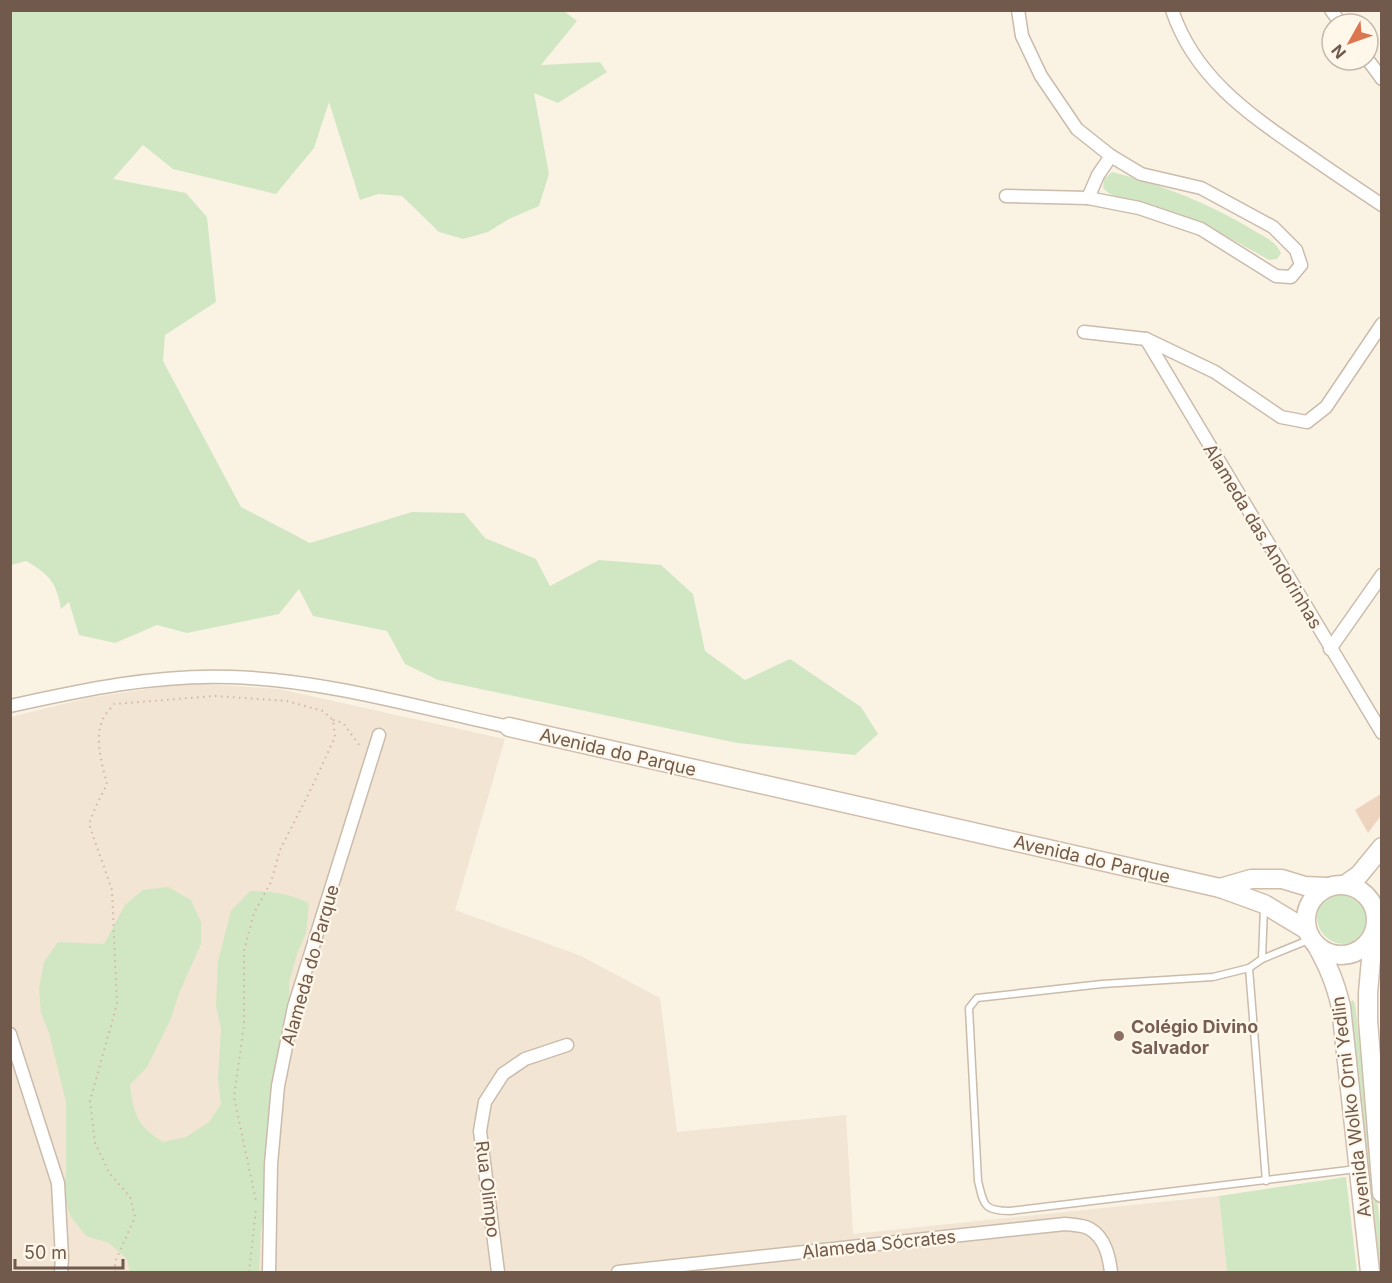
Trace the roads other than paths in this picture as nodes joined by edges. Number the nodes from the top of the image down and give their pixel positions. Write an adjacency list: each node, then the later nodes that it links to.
1 (1018, 10): 3 (street)
2 (1172, 10): 6 (street)
3 (1111, 156): 5 (street); 5 (street)
4 (1006, 196): 5 (street)
5 (1088, 198)
6 (1382, 205)
7 (1382, 324): 9 (street)
8 (1084, 332): 9 (street)
9 (1146, 339): 11 (street, Alameda das Andorinhas)
10 (1382, 575): 11 (street)
11 (1330, 649): 14 (street, Alameda das Andorinhas)
12 (10, 706): 13 (street, Avenida do Parque)
13 (509, 727): 19 (street, Avenida do Parque)
14 (1382, 733)
15 (379, 735): 34 (street, Alameda do Parque)
16 (1382, 847): 17 (street)
17 (1346, 884): 18 (street); 21 (street)
18 (1326, 887): 19 (street, Avenida do Parque); 23 (street)
19 (1220, 888): 20 (street, Avenida do Parque)
20 (1264, 904): 23 (street, Avenida do Parque); 24 (lane)
21 (1379, 907): 22 (street)
22 (1373, 937): 23 (street); 28 (street, Avenida Wolko Orni Yedlin)
23 (1312, 938): 24 (lane); 29 (street, Avenida Wolko Orni Yedlin)
24 (1262, 959): 25 (lane)
25 (1249, 968): 31 (lane); 31 (lane)
26 (10, 1034): 33 (street)
27 (567, 1045): 35 (street, Rua Olimpo)
28 (1379, 1146): 30 (street, Avenida Wolko Orni Yedlin)
29 (1359, 1169): 31 (lane); 38 (street, Avenida Wolko Orni Yedlin)
30 (1380, 1176): 32 (street, Avenida Wolko Orni Yedlin)
31 (1266, 1181)
32 (1382, 1193)
33 (61, 1272)
34 (269, 1272)
35 (498, 1272)
36 (618, 1272): 37 (street, Alameda Sócrates)
37 (1111, 1272)
38 (1370, 1272)

